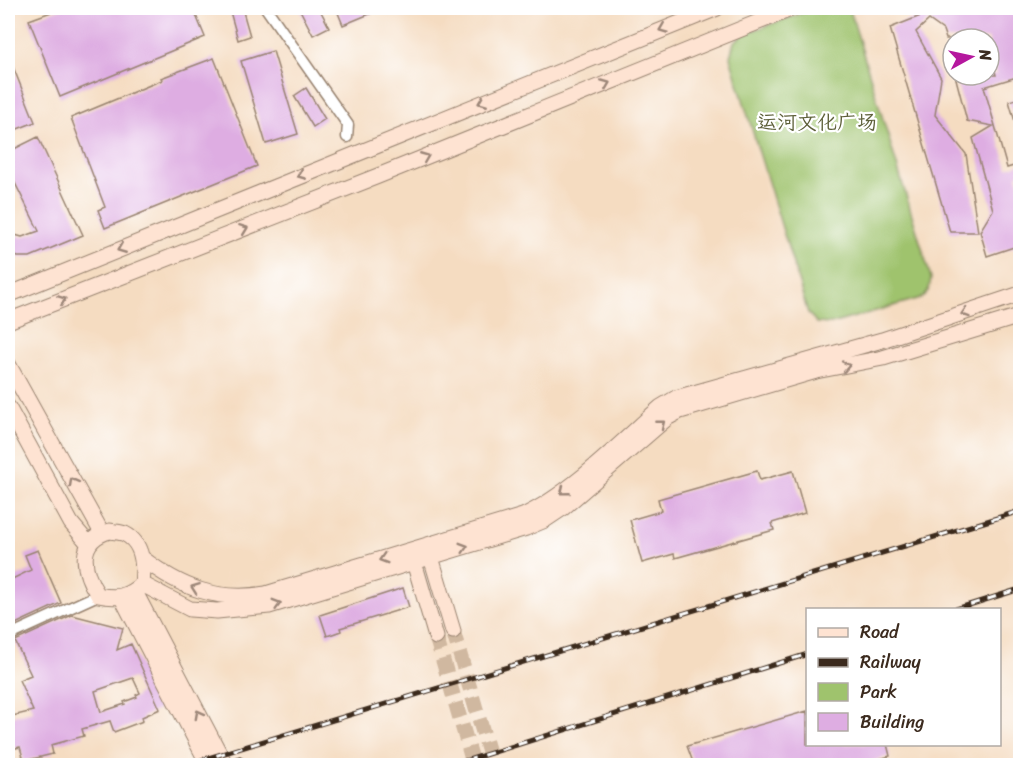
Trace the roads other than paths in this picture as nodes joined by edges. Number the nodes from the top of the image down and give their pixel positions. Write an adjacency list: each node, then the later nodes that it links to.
1 (266, 8): 4 (street)
2 (717, 8): 6 (street, one-way to 6)
3 (794, 8): 8 (street, one-way to 3)
4 (347, 137)
5 (1020, 294): 13 (street, one-way to 13)
6 (8, 295)
7 (1020, 316): 13 (street, one-way to 7)
8 (8, 321)
9 (8, 364): 11 (street, one-way to 9)
10 (8, 407): 12 (street)
11 (102, 533): 12 (street); 14 (street)
12 (88, 543): 16 (street)
13 (421, 556): 14 (street, one-way to 14); 15 (street, one-way to 13); 17 (street); 19 (street)
14 (142, 558): 15 (street)
15 (132, 590): 16 (street); 20 (street); 21 (street, one-way to 15)
16 (98, 595): 18 (street)
17 (453, 631)
18 (8, 636)
19 (436, 637)
20 (209, 765)
21 (226, 765)

